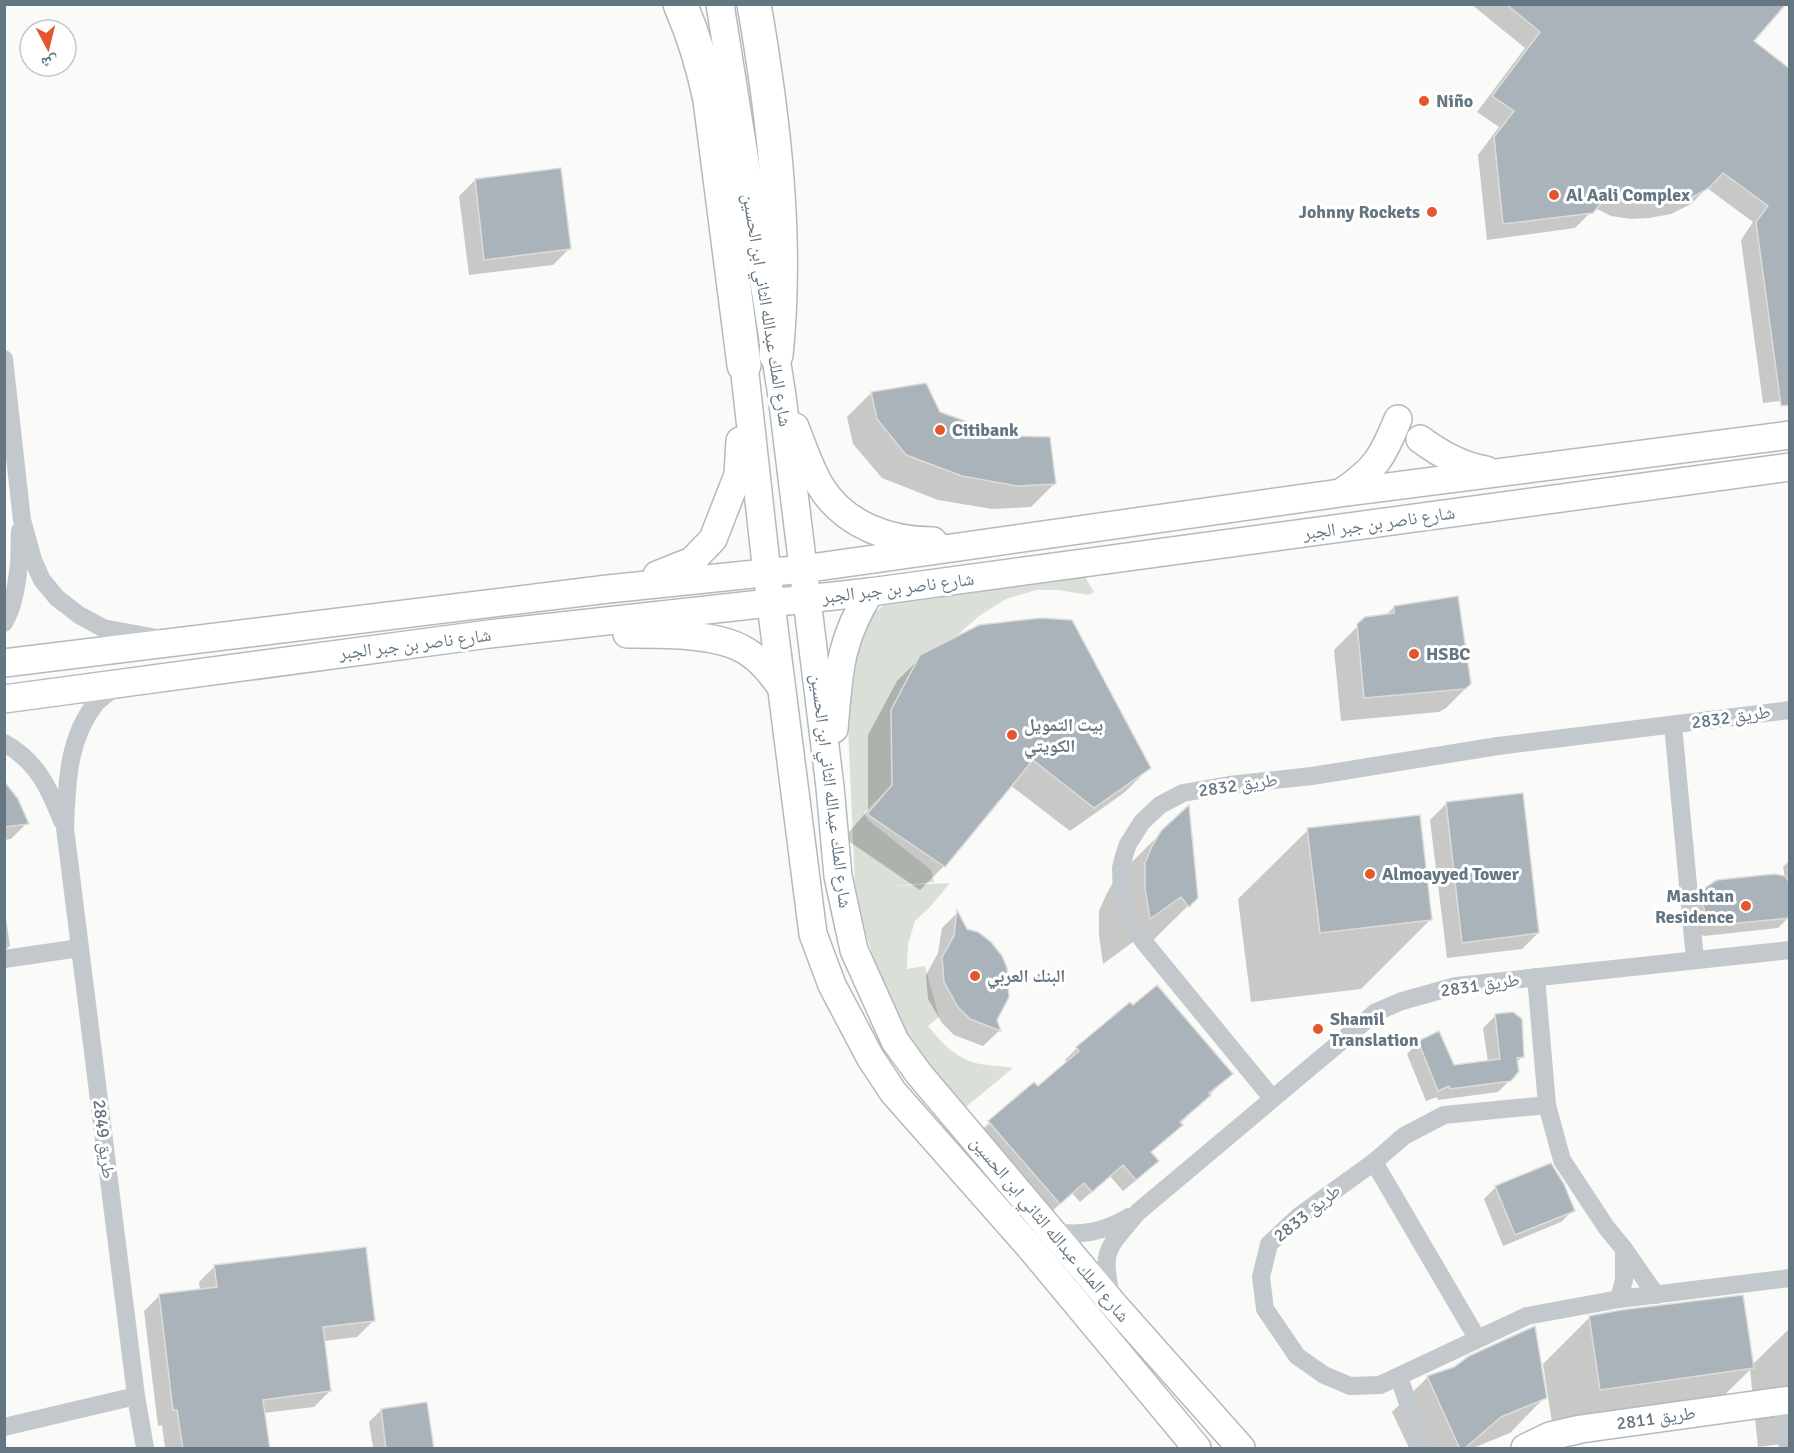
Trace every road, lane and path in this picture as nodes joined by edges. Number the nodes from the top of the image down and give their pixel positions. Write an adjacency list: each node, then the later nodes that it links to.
1 (680, 4): 6 (highway)
2 (720, 4): 4 (main road, شارع الملك عبدالله الثاني ابن الحسين)
3 (754, 4): 4 (highway)
4 (776, 355): 7 (main road, شارع الملك عبدالله الثاني ابن الحسين)
5 (4, 359): 14 (street)
6 (744, 365): 17 (main road, شارع الملك عبدالله الثاني ابن الحسين); 18 (main road)
7 (782, 396): 15 (main road); 16 (main road, شارع الملك عبدالله الثاني ابن الحسين)
8 (1398, 419): 13 (main road)
9 (1790, 435): 12 (main road, شارع ناصر بن جبر الجبر)
10 (1420, 439): 12 (main road)
11 (1790, 467): 19 (main road, شارع ناصر بن جبر الجبر)
12 (1499, 473): 13 (main road, شارع ناصر بن جبر الجبر)
13 (1340, 493): 15 (main road, شارع ناصر بن جبر الجبر)
14 (22, 520): 22 (street); 24 (street)
15 (1014, 540): 16 (main road, شارع ناصر بن جبر الجبر)
16 (803, 569): 17 (main road, شارع ناصر بن جبر الجبر); 20 (main road, شارع الملك عبدالله الثاني ابن الحسين)
17 (768, 573): 18 (main road, شارع ناصر بن جبر الجبر); 21 (main road, شارع الملك عبدالله الثاني ابن الحسين)
18 (609, 589): 24 (main road, شارع ناصر بن جبر الجبر)
19 (870, 592): 20 (main road, شارع ناصر بن جبر الجبر); 32 (main road)
20 (807, 600): 21 (main road, شارع ناصر بن جبر الجبر); 32 (main road, شارع الملك عبدالله الثاني ابن الحسين)
21 (771, 603): 23 (main road, شارع ناصر بن جبر الجبر); 27 (main road, شارع الملك عبدالله الثاني ابن الحسين)
22 (4, 623)
23 (545, 629): 26 (main road, شارع ناصر بن جبر الجبر); 27 (main road)
24 (179, 642): 25 (main road, شارع ناصر بن جبر الجبر)
25 (4, 663)
26 (118, 685): 28 (main road, شارع ناصر بن جبر الجبر); 33 (street, طريق 2849)
27 (782, 687): 55 (main road, شارع الملك عبدالله الثاني ابن الحسين)
28 (4, 699)
29 (1790, 710): 30 (street, طريق 2832)
30 (1673, 725): 37 (street, طريق 2832); 39 (street, طريق 2832)
31 (4, 743): 33 (street, طريق 2849)
32 (830, 787): 43 (main road, شارع الملك عبدالله الثاني ابن الحسين)
33 (65, 828): 34 (street, طريق 2849)
34 (80, 948): 36 (street); 51 (street, طريق 2849)
35 (1790, 950): 37 (street, طريق 2831)
36 (4, 959)
37 (1695, 959): 38 (street, طريق 2831)
38 (1536, 977): 39 (street, طريق 2831); 40 (street)
39 (1272, 1098): 42 (street, طريق 2831)
40 (1547, 1105): 41 (street, طريق 2833); 44 (street)
41 (1374, 1162): 49 (street); 50 (street, طريق 2833)
42 (1138, 1212): 43 (street, طريق 2831); 48 (street, طريق 2831)
43 (1053, 1232): 48 (main road, شارع الملك عبدالله الثاني ابن الحسين)
44 (1624, 1249): 46 (street); 47 (street)
45 (1790, 1278): 46 (street, طريق 2833)
46 (1656, 1295): 47 (street, طريق 2833)
47 (1619, 1299): 49 (street, طريق 2833)
48 (1114, 1305): 56 (main road, شارع الملك عبدالله الثاني ابن الحسين)
49 (1478, 1338): 50 (street, طريق 2833)
50 (1399, 1377): 57 (street)
51 (136, 1396): 53 (street); 54 (street, طريق 2849)
52 (1785, 1401): 58 (main road, طريق 2811); 59 (street)
53 (4, 1427)
54 (145, 1449)
55 (1197, 1449)
56 (1241, 1449)
57 (1424, 1449)
58 (1525, 1449)
59 (1788, 1449)

